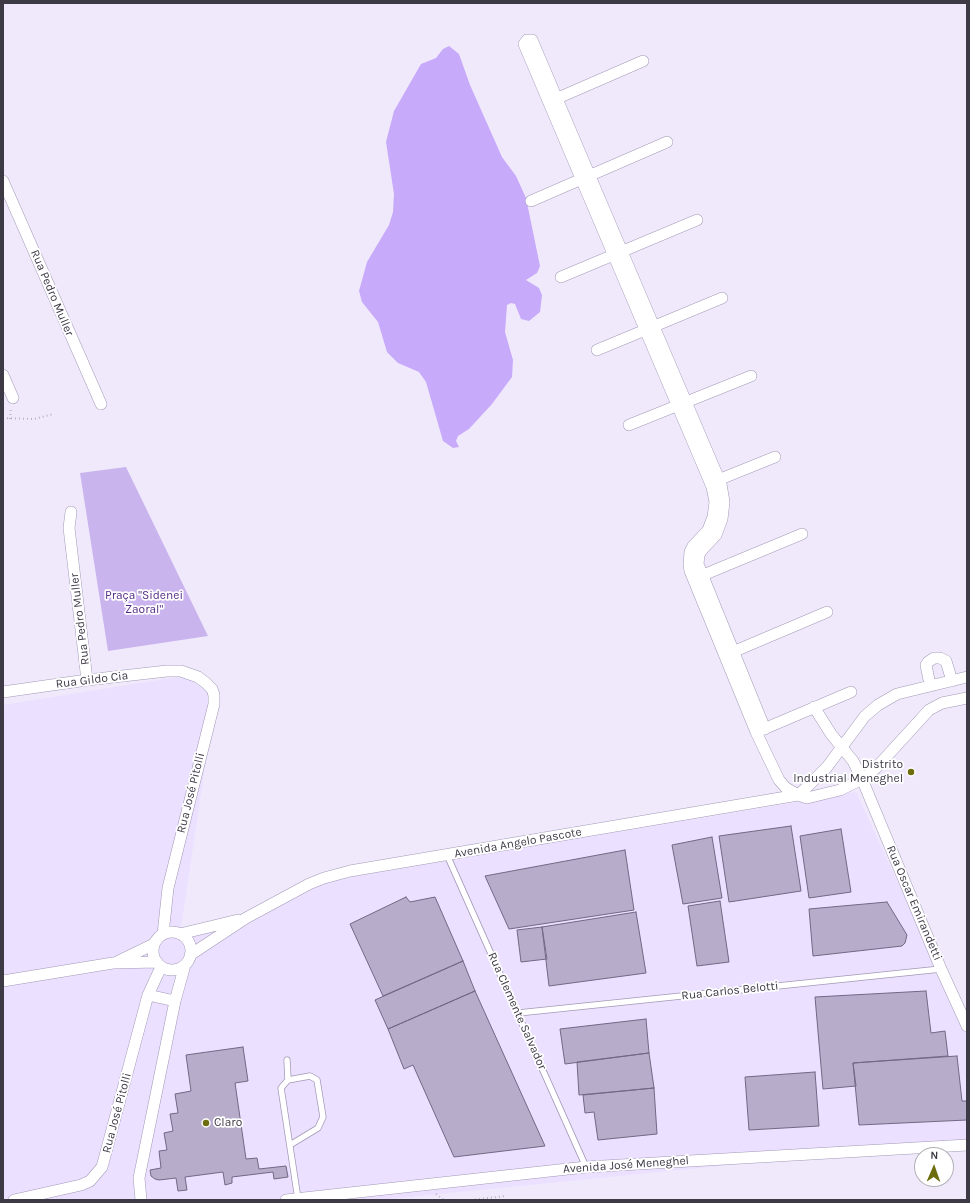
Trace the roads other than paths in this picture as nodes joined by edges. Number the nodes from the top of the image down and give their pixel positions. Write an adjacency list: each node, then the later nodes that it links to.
1 (643, 61): 3 (street)
2 (667, 142): 3 (street)
3 (586, 177): 5 (street); 7 (street)
4 (3, 181): 15 (street, Rua Pedro Muller)
5 (531, 201)
6 (697, 220): 7 (street)
7 (618, 253): 8 (street); 10 (street)
8 (561, 277)
9 (722, 298): 10 (street)
10 (650, 328): 11 (street); 16 (street)
11 (597, 350)
12 (3, 375): 14 (street)
13 (751, 376): 16 (street)
14 (13, 398)
15 (101, 404)
16 (682, 404): 17 (street); 19 (street)
17 (629, 425)
18 (775, 457): 19 (street)
19 (715, 481): 22 (street)
20 (71, 512): 27 (street, Rua Pedro Muller)
21 (802, 534): 22 (street)
22 (698, 577): 24 (street)
23 (827, 612): 24 (street)
24 (729, 653): 34 (street)
25 (181, 671): 27 (street, Rua Gildo Cia); 40 (street, Rua José Pitolli)
26 (967, 677): 28 (street)
27 (87, 680): 30 (street, Rua Gildo Cia)
28 (952, 681): 29 (street); 29 (street)
29 (930, 686): 35 (street)
30 (3, 692)
31 (851, 692): 33 (street)
32 (967, 698): 36 (street, Avenida Angelo Pascote)
33 (814, 708): 34 (street); 35 (street, Rua Oscar Emirandetti)
34 (761, 730): 37 (street)
35 (841, 746): 36 (street, Rua Oscar Emirandetti); 37 (street)
36 (862, 780): 37 (street, Avenida Angelo Pascote); 47 (street, Rua Oscar Emirandetti)
37 (798, 795): 38 (street, Avenida Angelo Pascote)
38 (447, 855): 39 (street, Avenida Angelo Pascote); 51 (lane, Rua Clemente Salvador)
39 (246, 918): 41 (street, Avenida Angelo Pascote); 43 (street, Avenida Angelo Pascote)
40 (163, 934): 41 (street); 42 (street)
41 (180, 934): 43 (street)
42 (154, 944): 44 (street); 45 (street)
43 (190, 955): 46 (street)
44 (113, 964): 45 (street); 48 (street)
45 (159, 964): 46 (street); 49 (street, Rua José Pitolli)
46 (185, 965): 50 (street)
47 (941, 969): 51 (lane, Rua Carlos Belotti); 52 (street, Rua Oscar Emirandetti)
48 (3, 981)
49 (148, 995): 50 (street); 59 (street, Rua José Pitolli)
50 (175, 1001): 60 (street)
51 (518, 1013): 57 (lane, Rua Clemente Salvador)
52 (967, 1026)
53 (287, 1060): 54 (lane)
54 (288, 1080): 55 (lane); 55 (lane)
55 (290, 1145): 58 (lane)
56 (967, 1145): 57 (street, Avenida José Meneghel)
57 (586, 1167): 58 (street, Avenida José Meneghel)
58 (298, 1199): 61 (street, Avenida José Meneghel)
59 (14, 1200)
60 (141, 1200)
61 (286, 1200)

